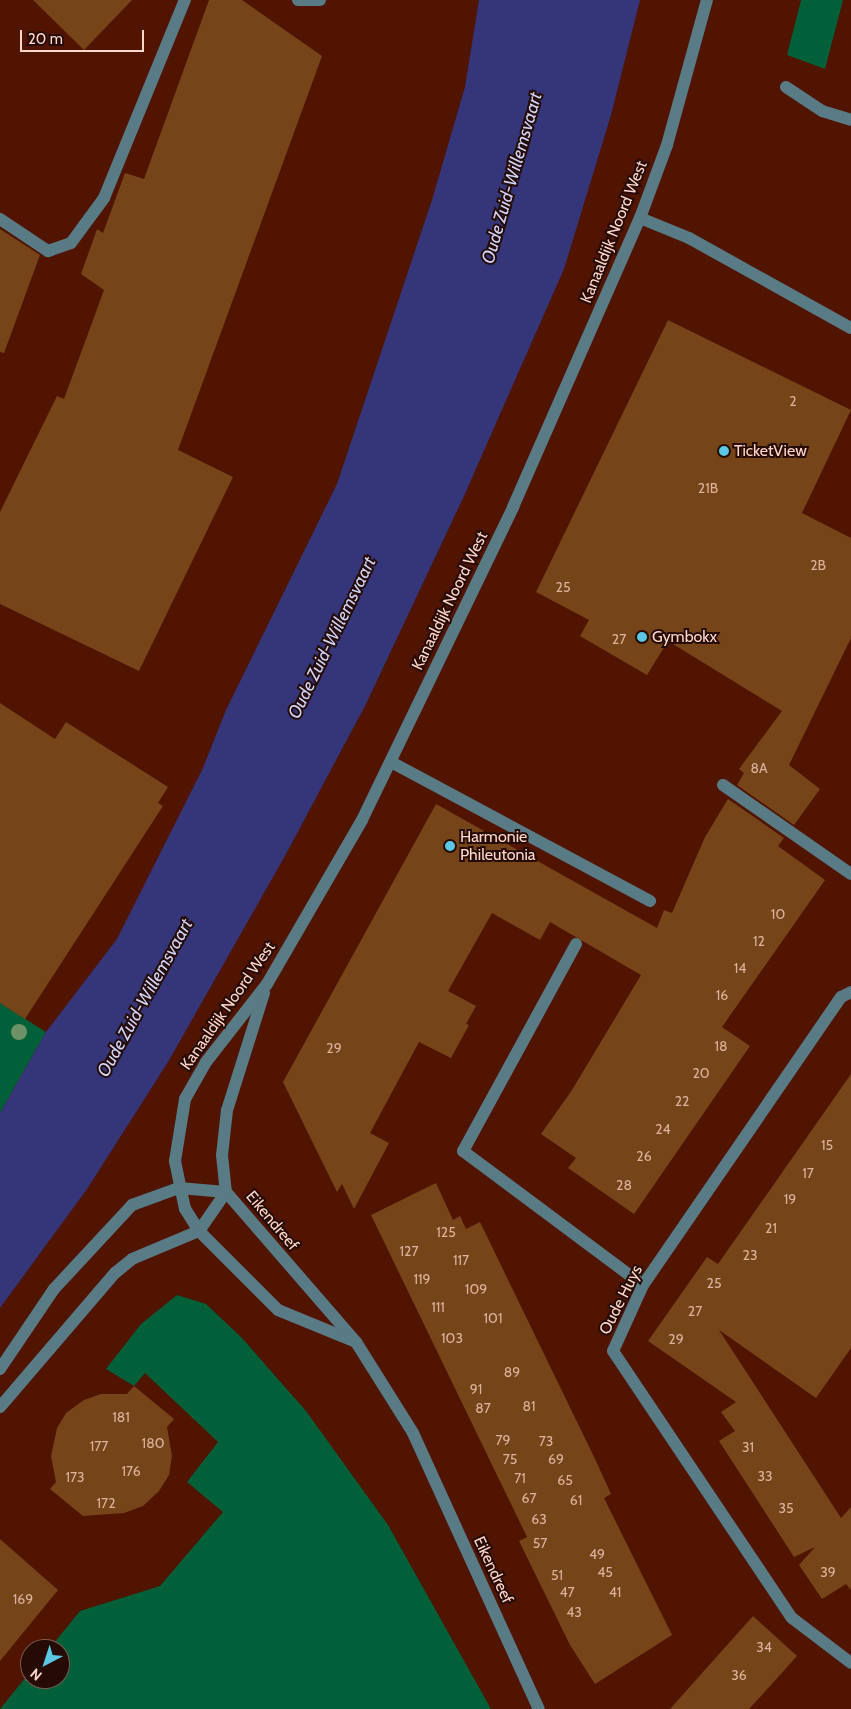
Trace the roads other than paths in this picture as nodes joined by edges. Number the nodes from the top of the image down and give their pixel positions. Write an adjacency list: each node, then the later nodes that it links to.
1 (185, 0): 7 (street)
2 (298, 0): 3 (street)
3 (320, 0)
4 (707, 0): 8 (street, Kanaaldijk Noord West)
5 (786, 87): 6 (street)
6 (851, 120)
7 (0, 218)
8 (640, 218): 9 (street); 10 (street, Kanaaldijk Noord West)
9 (851, 328)
10 (391, 762): 13 (street); 15 (street, Kanaaldijk Noord West)
11 (724, 785): 12 (street)
12 (851, 874)
13 (650, 901)
14 (576, 944): 20 (street)
15 (267, 984): 17 (street, Kanaaldijk Noord West); 18 (street, Eikendreef)
16 (851, 992): 20 (street, Oude Huys)
17 (179, 1188): 18 (street); 19 (street); 22 (street)
18 (226, 1192): 19 (street); 21 (street, Eikendreef)
19 (199, 1231): 21 (street); 23 (street)
20 (643, 1285): 24 (street, Oude Huys)
21 (356, 1342): 25 (street, Eikendreef)
22 (0, 1369)
23 (0, 1407)
24 (851, 1663)
25 (539, 1709)

